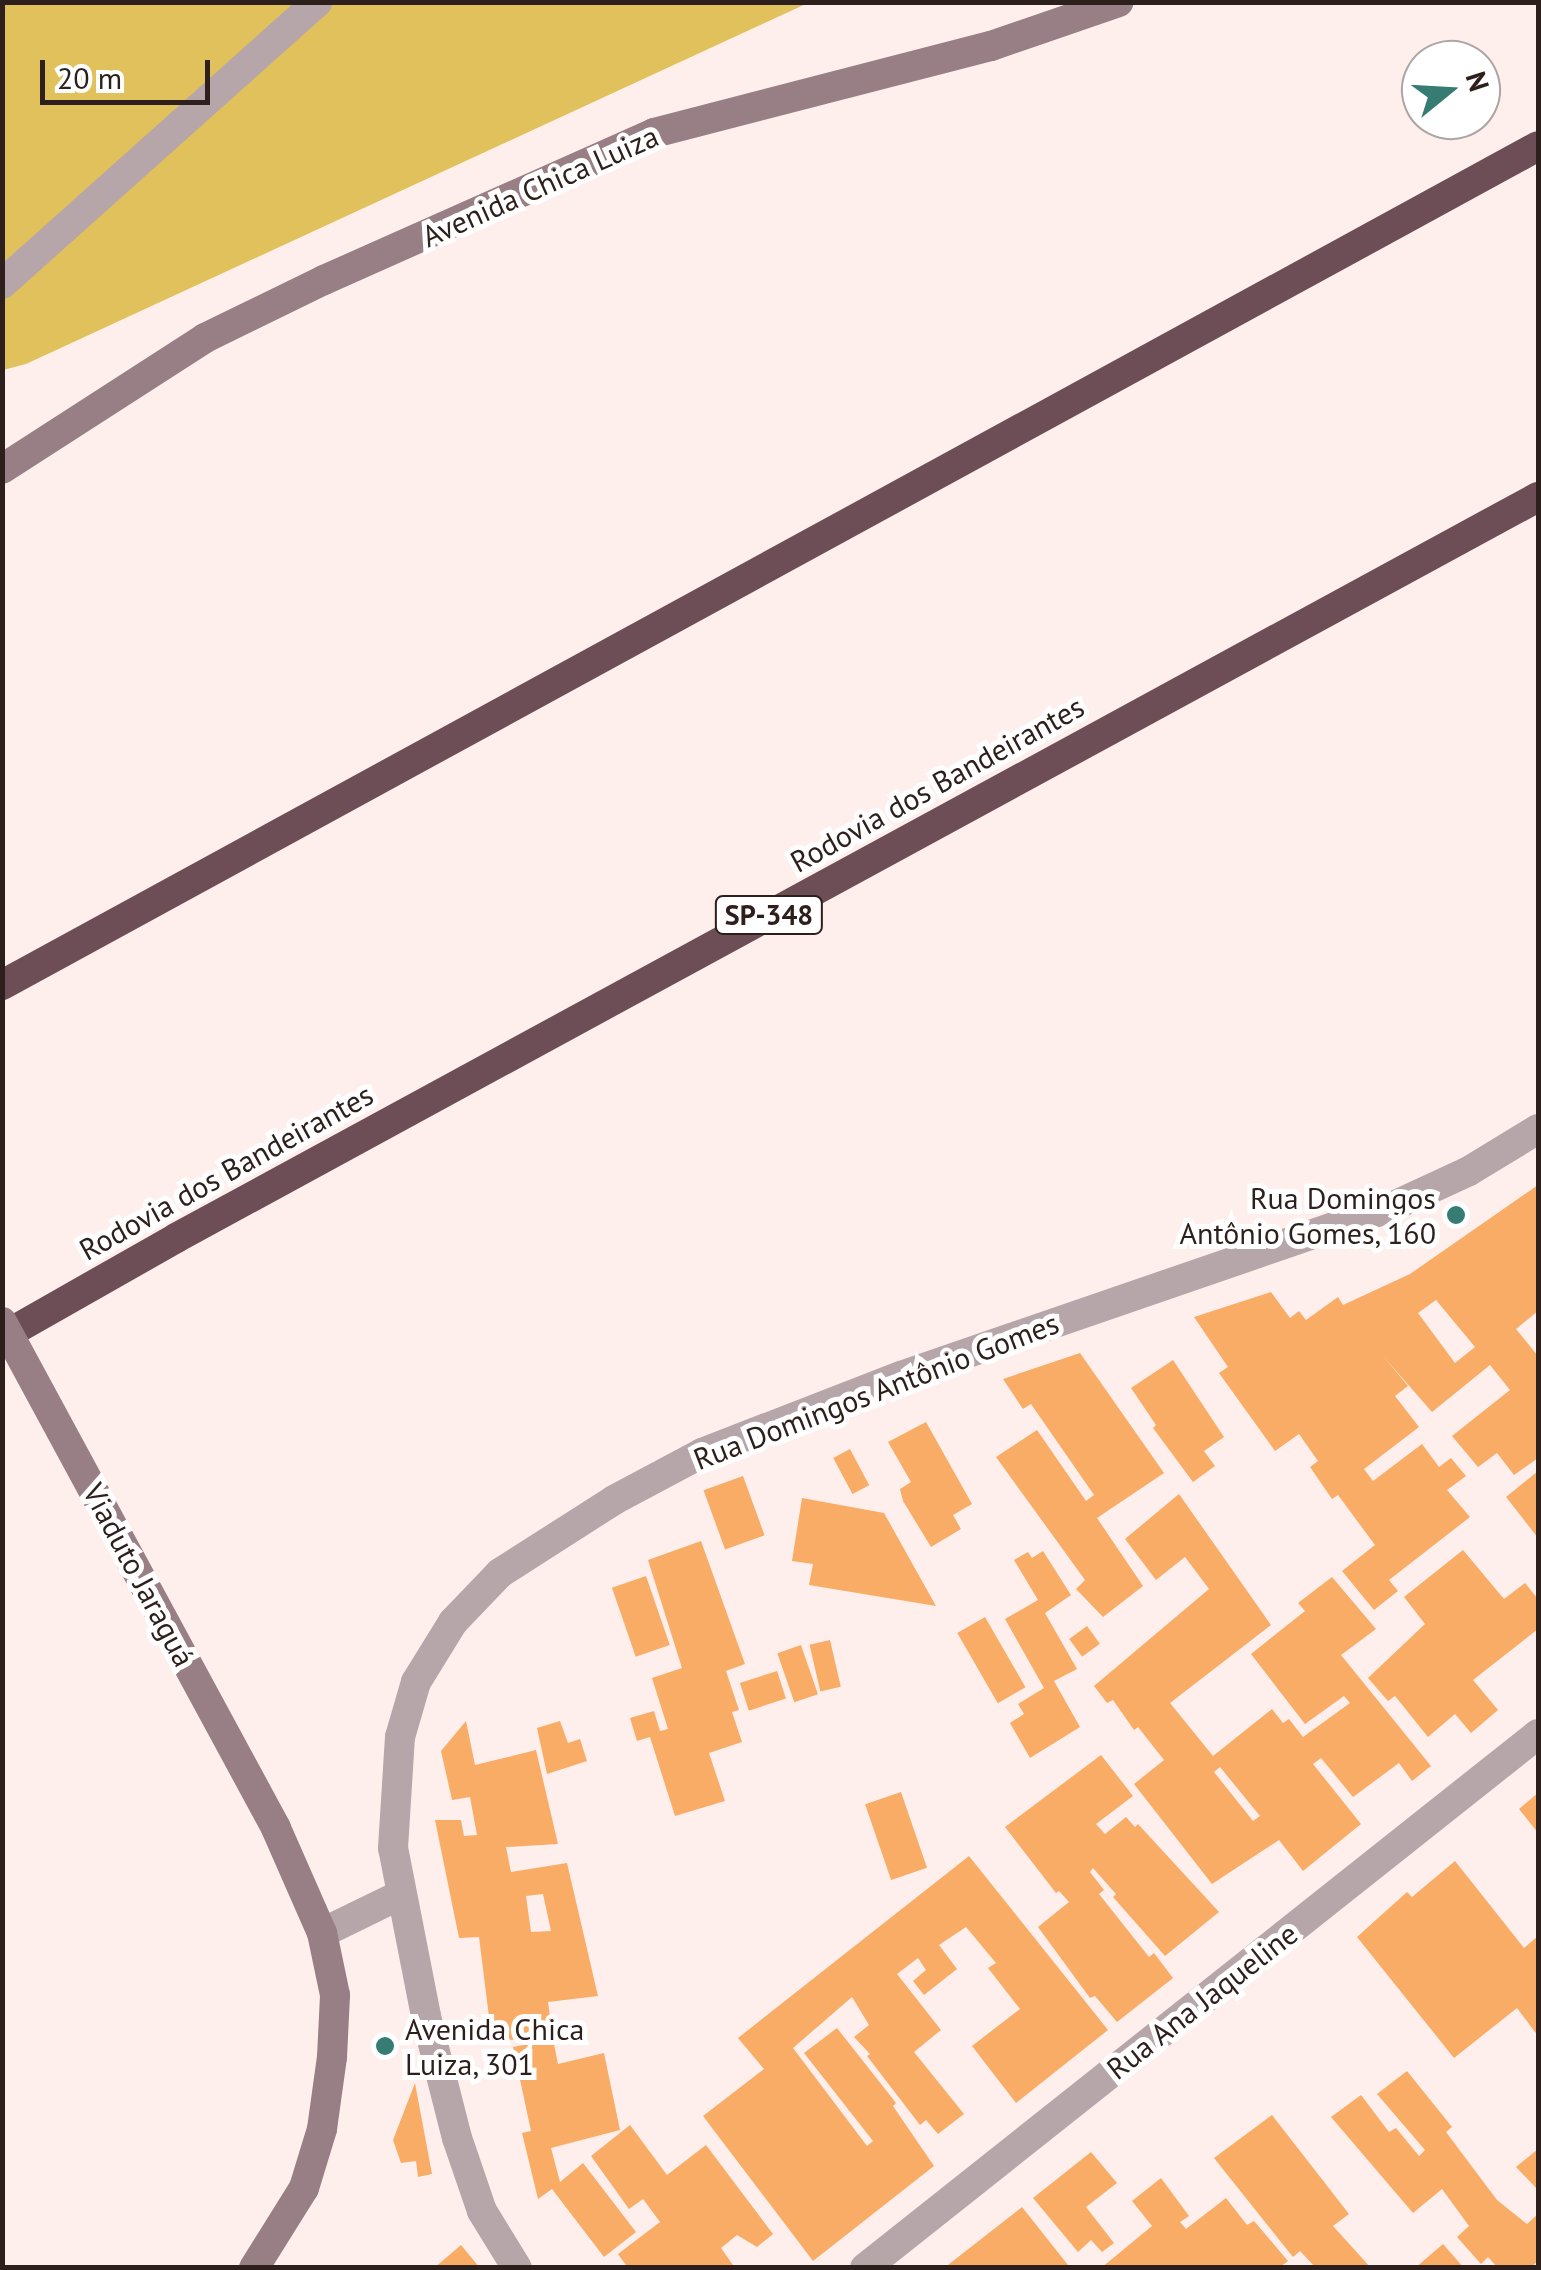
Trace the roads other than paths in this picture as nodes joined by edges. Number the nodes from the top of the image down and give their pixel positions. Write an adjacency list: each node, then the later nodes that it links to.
1 (317, 2): 4 (street)
2 (1120, 2): 5 (main road, Avenida Chica Luiza)
3 (1538, 146): 7 (highway)
4 (2, 284)
5 (2, 469)
6 (1538, 497): 10 (highway, Rodovia dos Bandeirantes / SP-348)
7 (2, 985)
8 (1538, 1129): 12 (street, Rua Domingos Antônio Gomes)
9 (2, 1322): 13 (main road, Viaduto Jaraguá, bridge)
10 (2, 1337)
11 (1538, 1734): 16 (street, Rua Ana Jaqueline)
12 (400, 1895): 13 (street); 15 (street, Rua Domingos Antônio Gomes)
13 (322, 1933): 14 (main road)
14 (254, 2268)
15 (517, 2268)
16 (866, 2268)

